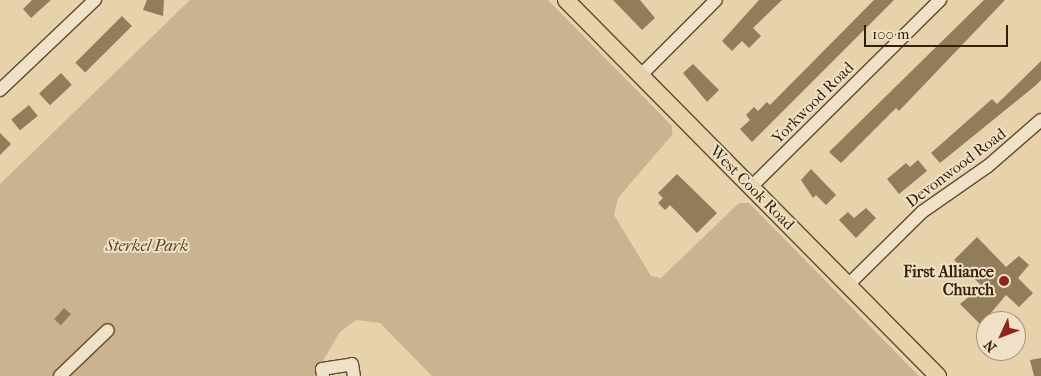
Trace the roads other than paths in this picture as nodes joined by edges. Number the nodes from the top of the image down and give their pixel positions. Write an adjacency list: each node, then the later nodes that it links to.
1 (94, 0): 6 (street)
2 (566, 0): 5 (main road, West Cook Road)
3 (716, 0): 5 (street)
4 (940, 0): 8 (street, Yorkwood Road)
5 (640, 76): 8 (main road, West Cook Road)
6 (0, 90)
7 (1041, 120): 9 (street, Devonwood Road)
8 (751, 187): 9 (main road, West Cook Road)
9 (848, 285): 14 (main road, West Cook Road)
10 (108, 330): 11 (street)
11 (60, 376)
12 (323, 376): 13 (street)
13 (354, 376)
14 (938, 376)

